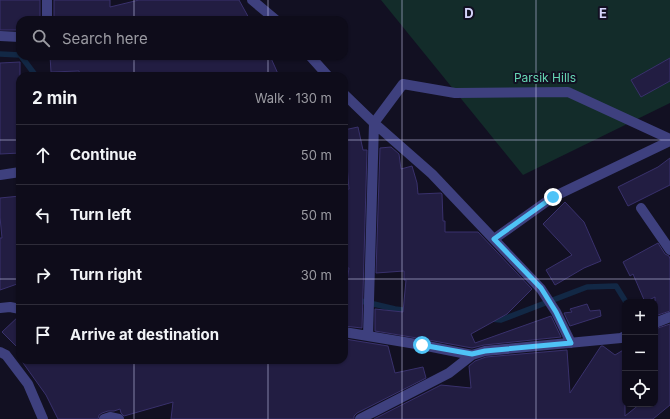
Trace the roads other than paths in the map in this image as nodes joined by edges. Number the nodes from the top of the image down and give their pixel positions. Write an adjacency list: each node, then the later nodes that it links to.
1 (47, 0): 3 (street)
2 (252, 0): 4 (street)
3 (47, 16)
4 (271, 16)
5 (0, 36): 6 (street)
6 (16, 37)
7 (314, 60): 8 (street)
8 (324, 72)
9 (348, 99): 10 (street)
10 (374, 123): 11 (street); 15 (street); 22 (street)
11 (670, 140): 15 (street)
12 (16, 173): 13 (street)
13 (0, 175)
14 (641, 208): 16 (street)
15 (494, 239): 24 (street)
16 (670, 250)
17 (0, 308): 18 (street)
18 (16, 308)
19 (670, 317): 20 (street)
20 (658, 322)
21 (348, 333): 22 (street)
22 (368, 336): 26 (street)
23 (622, 337): 24 (street)
24 (571, 343): 26 (street)
25 (0, 352): 27 (street)
26 (472, 354): 30 (street)
27 (43, 419)
28 (104, 419): 29 (street)
29 (119, 419)
30 (360, 419)

